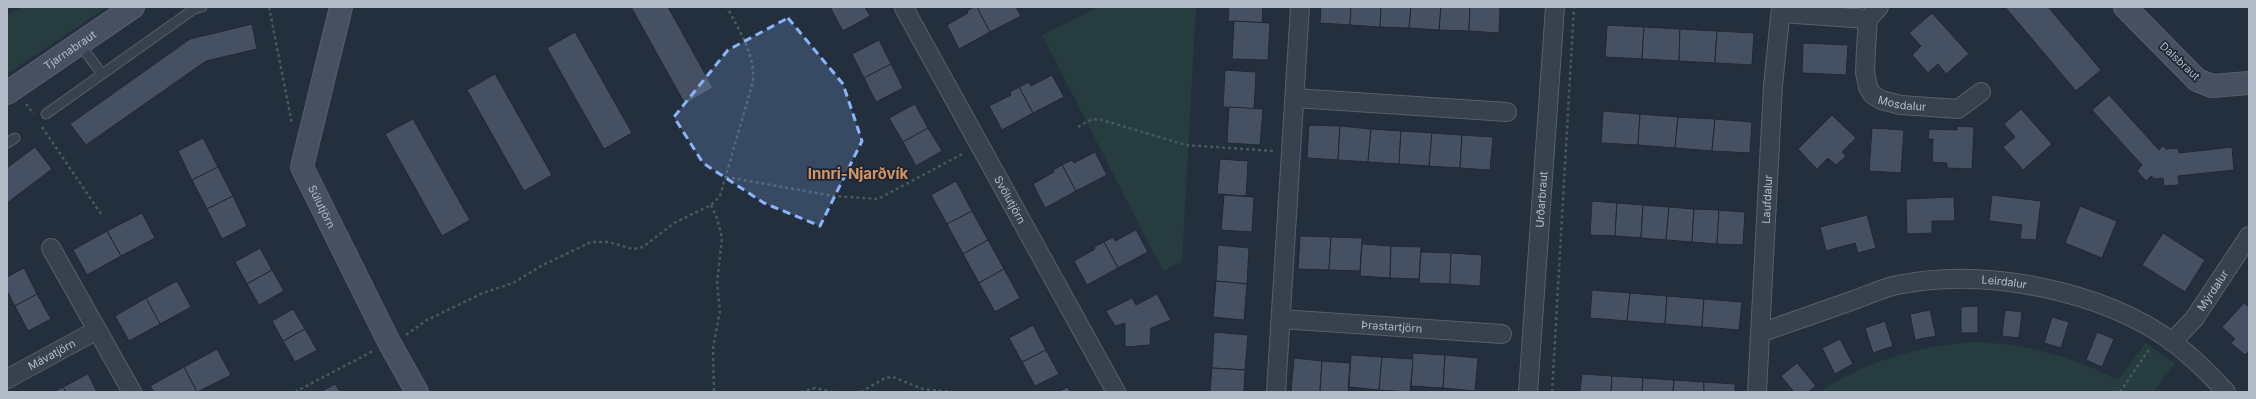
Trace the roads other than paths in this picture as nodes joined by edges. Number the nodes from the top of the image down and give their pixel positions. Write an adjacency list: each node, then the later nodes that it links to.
1 (133, 7): 10 (street, Tjarnabraut)
2 (202, 7): 11 (lane)
3 (341, 7): 29 (street, Súlutjörn)
4 (904, 7): 30 (street, Svölutjörn)
5 (1300, 7): 15 (street)
6 (1555, 7): 32 (street, Urðarbraut)
7 (2125, 7): 12 (street, Dalsbraut)
8 (1781, 10): 9 (street, Mosdalur); 24 (street, Laufdalur)
9 (1873, 13): 14 (street, Mosdalur)
10 (80, 43): 11 (lane); 13 (street, Tjarnabraut)
11 (102, 74): 17 (lane)
12 (2249, 83)
13 (11, 90)
14 (1981, 92)
15 (1295, 98): 16 (street); 22 (street)
16 (1506, 112)
17 (46, 114)
18 (15, 138): 19 (lane)
19 (7, 143)
20 (2249, 236): 26 (street, Mýrdalur)
21 (51, 248): 23 (street)
22 (1281, 319): 25 (street, Þrastartjörn); 31 (street)
23 (97, 330): 27 (street, Mávatjörn); 28 (street)
24 (1760, 333): 26 (street, Leirdalur); 33 (street, Laufdalur)
25 (1502, 334)
26 (2166, 338): 34 (street, Leirdalur)
27 (7, 378)
28 (132, 392)
29 (417, 392)
30 (1116, 392)
31 (1276, 392)
32 (1528, 392)
33 (1756, 392)
34 (2226, 392)

